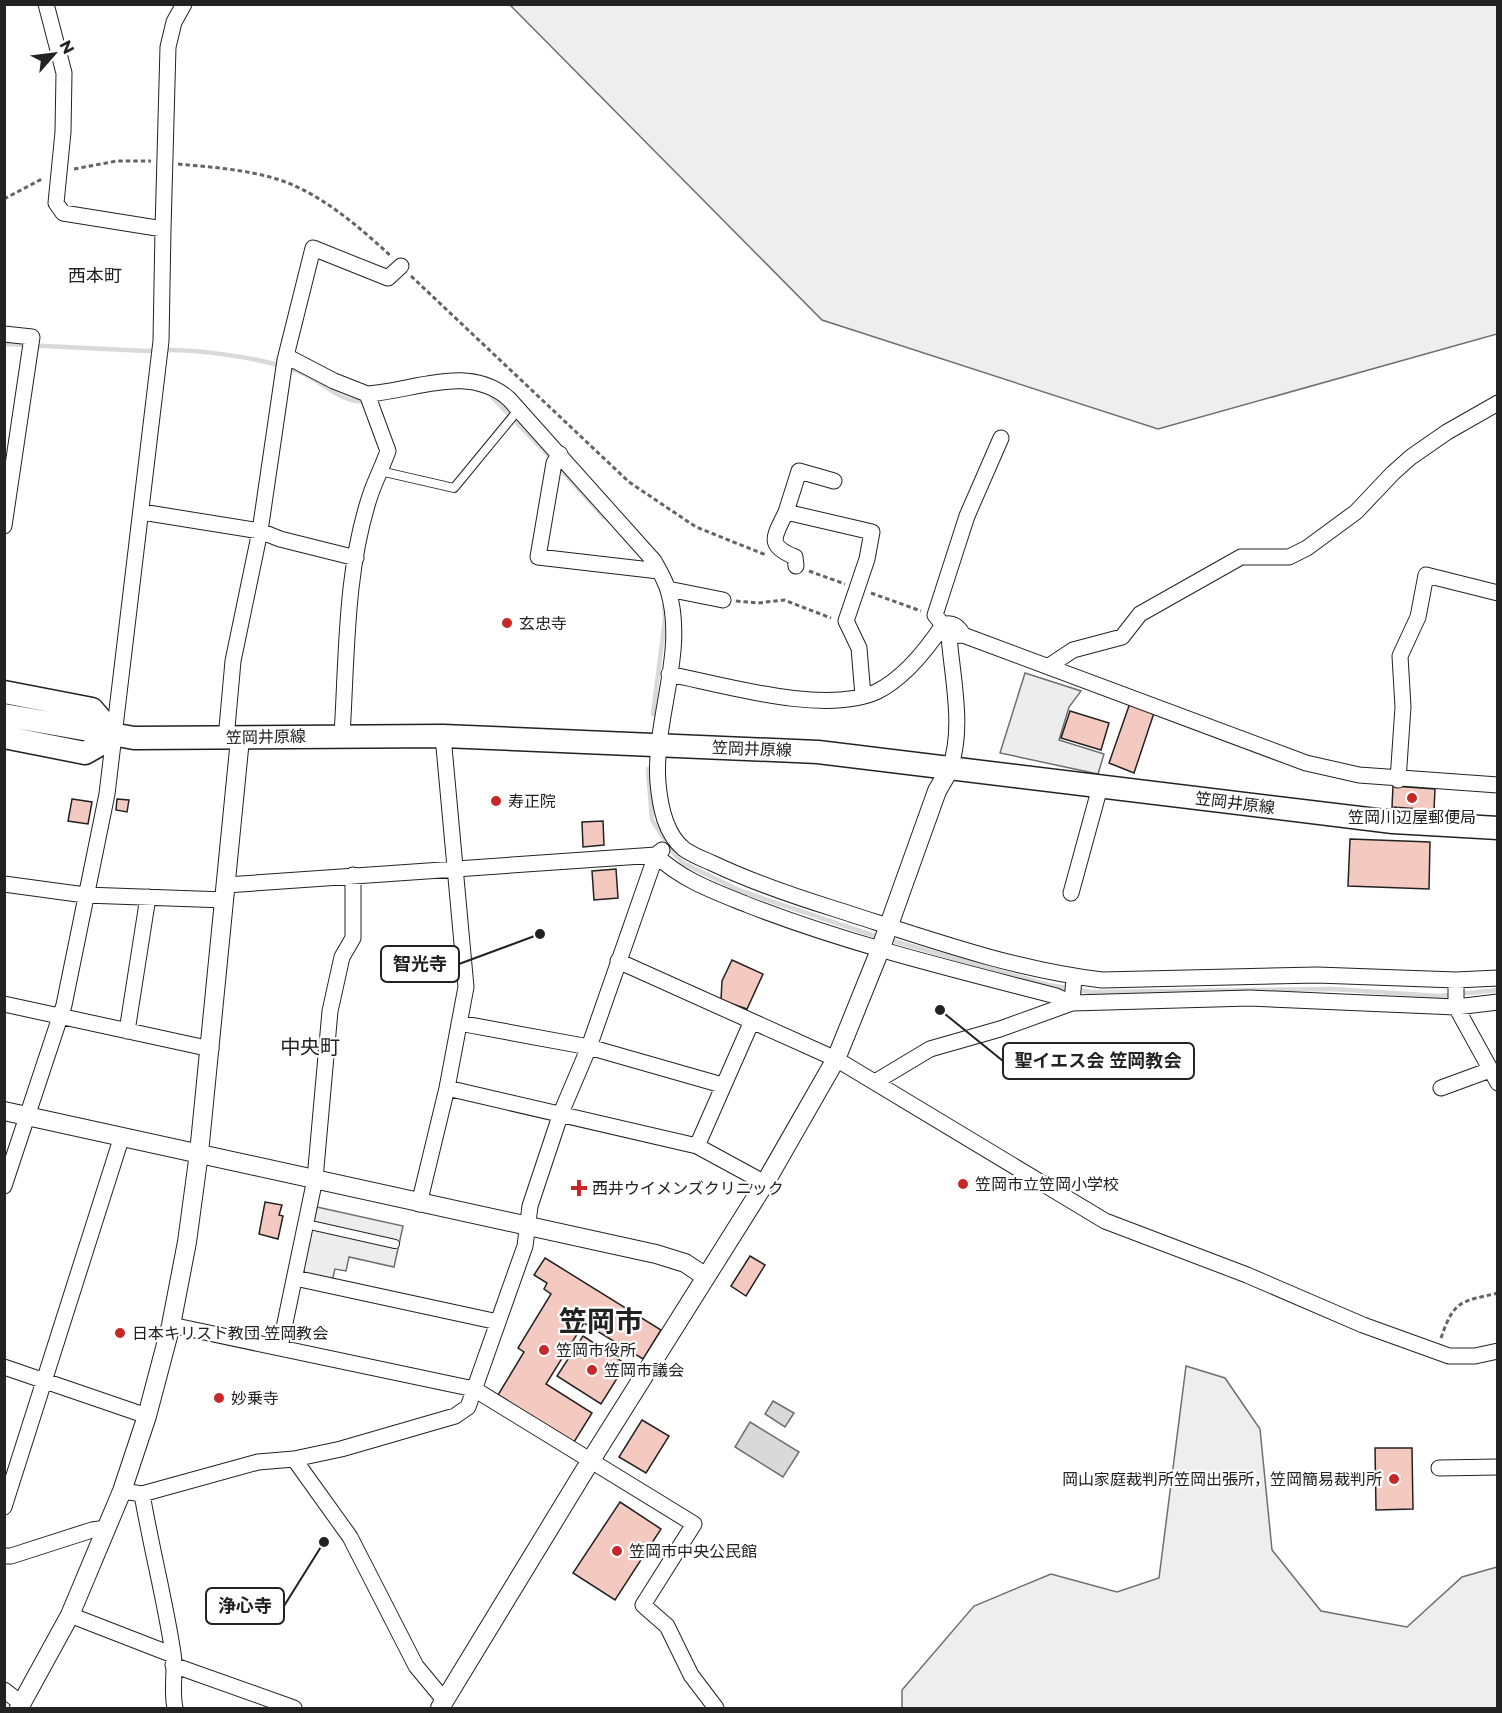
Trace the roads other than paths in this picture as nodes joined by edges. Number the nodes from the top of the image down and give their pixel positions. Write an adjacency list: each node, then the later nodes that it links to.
1 (46, 4): 3 (street)
2 (184, 4): 3 (street)
3 (164, 229): 14 (street)
4 (401, 266): 6 (street)
5 (4, 334): 16 (street)
6 (285, 363): 7 (street); 17 (street)
7 (369, 399): 9 (street); 12 (street)
8 (1497, 403): 25 (street)
9 (515, 413): 11 (street); 12 (lane)
10 (1001, 438): 24 (street)
11 (557, 458): 20 (street); 20 (street)
12 (380, 471): 18 (street)
13 (834, 482): 15 (street)
14 (142, 512): 17 (street); 31 (street)
15 (786, 512): 19 (street); 28 (street)
16 (4, 526)
17 (260, 531): 18 (street); 34 (street)
18 (356, 558): 30 (street)
19 (796, 566)
20 (650, 570): 21 (street)
21 (668, 589): 23 (street); 26 (street)
22 (1497, 592): 37 (street)
23 (723, 600)
24 (946, 628): 25 (street); 28 (street); 36 (street)
25 (1049, 666): 37 (street)
26 (669, 674): 28 (street); 35 (street)
27 (4, 692): 31 (main road)
28 (863, 696)
29 (4, 715): 31 (main road, 笠岡井原線)
30 (342, 735): 32 (main road, 笠岡井原線); 34 (main road, 笠岡井原線)
31 (115, 736): 33 (main road); 34 (main road, 笠岡井原線); 48 (street)
32 (443, 736): 35 (main road, 笠岡井原線); 42 (street)
33 (4, 737)
34 (233, 739): 46 (street)
35 (658, 746): 36 (main road, 笠岡井原線); 41 (street)
36 (949, 770): 39 (main road, 笠岡井原線); 51 (street)
37 (1398, 780): 38 (street)
38 (1497, 785)
39 (1100, 787): 40 (main road, 笠岡井原線); 47 (street)
40 (1497, 828)
41 (667, 847): 42 (street); 45 (street); 45 (street); 52 (street)
42 (455, 868): 43 (street); 64 (street)
43 (353, 875): 46 (street); 80 (street)
44 (4, 884): 48 (street)
45 (733, 885): 50 (street); 50 (street)
46 (226, 892): 49 (street); 67 (street)
47 (1071, 893)
48 (85, 895): 49 (street); 62 (street)
49 (148, 897): 65 (street)
50 (794, 909): 51 (street); 51 (street)
51 (884, 937): 53 (street); 53 (street); 68 (street)
52 (618, 962): 63 (street); 66 (street)
53 (980, 965): 57 (street); 57 (street)
54 (1497, 978): 55 (street)
55 (1456, 983): 56 (street); 61 (street)
56 (1250, 987): 58 (street); 58 (street); 61 (street)
57 (1073, 989): 58 (street); 58 (street); 70 (street)
58 (1167, 990)
59 (1497, 1002): 61 (street)
60 (4, 1004): 62 (street)
61 (1456, 1005): 69 (street)
62 (60, 1018): 65 (street); 76 (street)
63 (752, 1021): 68 (street); 71 (street)
64 (459, 1023): 66 (street); 72 (street)
65 (127, 1031): 67 (street)
66 (589, 1047): 71 (street); 75 (street)
67 (211, 1049): 79 (street)
68 (836, 1059): 70 (street); 81 (street)
69 (1494, 1076): 73 (street)
70 (875, 1082): 92 (street)
71 (722, 1085): 78 (street)
72 (447, 1088): 75 (street); 83 (street)
73 (1442, 1088)
74 (4, 1111): 76 (street)
75 (561, 1113): 78 (street); 85 (street)
76 (27, 1115): 77 (street); 82 (street)
77 (122, 1136): 79 (street); 94 (street)
78 (697, 1146): 81 (street)
79 (199, 1153): 80 (street); 90 (street)
80 (315, 1179): 83 (street); 84 (street)
81 (765, 1183): 87 (street)
82 (4, 1186)
83 (419, 1203): 85 (street)
84 (306, 1224): 86 (lane); 88 (street)
85 (527, 1225): 87 (street); 89 (street)
86 (395, 1244)
87 (706, 1277): 98 (street)
88 (295, 1278): 89 (street); 91 (street)
89 (498, 1322): 95 (street)
90 (171, 1325): 91 (street); 96 (street)
91 (280, 1347): 95 (street)
92 (1497, 1351)
93 (4, 1367): 94 (street)
94 (44, 1380): 96 (street); 103 (street)
95 (474, 1389): 97 (street); 98 (street)
96 (147, 1416): 101 (street)
97 (294, 1459): 102 (street); 109 (street)
98 (591, 1460): 109 (street); 113 (street)
99 (1497, 1467): 100 (street)
100 (1439, 1468)
101 (122, 1491): 102 (street); 104 (street)
102 (142, 1494): 107 (street)
103 (4, 1507)
104 (107, 1528): 105 (street); 106 (street)
105 (4, 1556)
106 (70, 1615): 107 (street); 110 (street)
107 (173, 1660): 111 (street); 112 (street)
108 (4, 1690): 110 (street)
109 (442, 1705)
110 (20, 1706)
111 (175, 1708)
112 (294, 1708)
113 (716, 1708)

